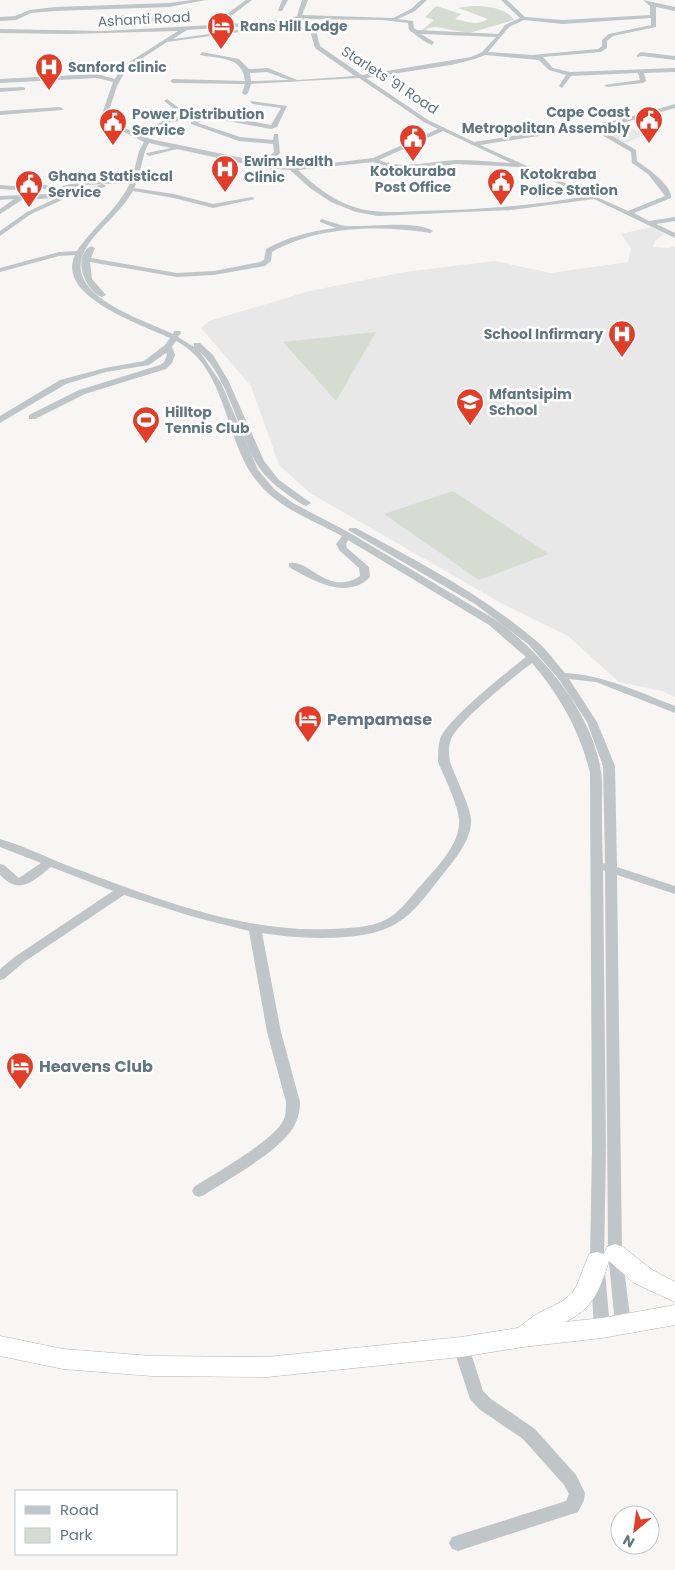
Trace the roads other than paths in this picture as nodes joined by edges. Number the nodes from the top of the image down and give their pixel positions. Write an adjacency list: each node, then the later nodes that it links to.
1 (203, 0): 8 (street)
2 (249, 0): 19 (street)
3 (285, 0): 11 (street)
4 (305, 0): 15 (street)
5 (424, 0): 18 (street)
6 (504, 0): 16 (street)
7 (646, 0): 9 (street)
8 (177, 4): 12 (street); 17 (street)
9 (653, 6): 10 (street); 13 (street)
10 (675, 9)
11 (280, 10)
12 (173, 16): 14 (street); 23 (street)
13 (653, 16): 16 (street); 33 (street)
14 (116, 17)
15 (301, 18): 18 (street, Ashanti Road); 22 (street, Ashanti Road); 43 (street, Starlets '91 Road)
16 (523, 18): 27 (street)
17 (0, 19)
18 (395, 19): 26 (street)
19 (220, 22): 20 (street); 21 (street)
20 (234, 25): 21 (street, Ashanti Road); 22 (street, Ashanti Road)
21 (214, 26): 23 (street, Ashanti Road)
22 (266, 26): 28 (street)
23 (203, 27): 24 (street, Ashanti Road)
24 (186, 28): 25 (street, Ashanti Road); 28 (street)
25 (0, 31)
26 (418, 33): 27 (street); 29 (street)
27 (500, 36): 30 (street)
28 (162, 43): 40 (street)
29 (432, 43)
30 (484, 53): 33 (street); 43 (street)
31 (202, 54): 38 (street)
32 (639, 56): 36 (street)
33 (527, 57): 35 (street)
34 (603, 57): 35 (street)
35 (541, 58): 41 (street)
36 (675, 58)
37 (675, 70): 39 (street)
38 (247, 71): 45 (street); 49 (street)
39 (641, 73): 41 (street); 50 (street)
40 (120, 74): 42 (street); 47 (street)
41 (570, 74): 51 (street)
42 (97, 76): 44 (street); 47 (street)
43 (359, 77): 45 (street); 65 (street, Starlets '91 Road)
44 (24, 80): 46 (street); 52 (street)
45 (296, 80): 49 (street)
46 (0, 81)
47 (116, 81): 66 (street)
48 (173, 81): 49 (street)
49 (247, 83): 53 (street)
50 (607, 85)
51 (562, 86)
52 (0, 90)
53 (245, 93)
54 (167, 101): 62 (street)
55 (253, 102): 64 (street)
56 (675, 106): 58 (street)
57 (60, 109): 59 (street)
58 (660, 111): 60 (street); 63 (street)
59 (0, 113)
60 (667, 114)
61 (206, 115): 62 (street); 64 (street); 68 (street)
62 (169, 120): 66 (street)
63 (592, 126): 69 (street); 86 (street)
64 (271, 127): 68 (street)
65 (444, 129): 69 (street, Starlets '91 Road); 72 (street)
66 (135, 135): 67 (street)
67 (148, 141): 70 (street); 71 (street); 77 (street)
68 (277, 142): 74 (street)
69 (473, 144): 73 (street, Starlets '91 Road)
70 (189, 150): 71 (street); 74 (street)
71 (149, 154): 77 (street)
72 (374, 160): 73 (street); 75 (street)
73 (520, 165): 81 (street, Starlets '91 Road)
74 (263, 166): 75 (street)
75 (293, 170): 81 (street)
76 (112, 182): 77 (street); 79 (street); 80 (street)
77 (136, 185): 84 (street); 94 (street)
78 (0, 187): 79 (street)
79 (22, 187): 83 (street)
80 (70, 194): 83 (street); 92 (street)
81 (595, 197): 86 (street, Starlets '91 Road)
82 (0, 198): 83 (street)
83 (20, 198): 85 (street)
84 (252, 199)
85 (0, 212)
86 (628, 213): 89 (street, Starlets '91 Road)
87 (675, 219): 89 (street)
88 (322, 221): 90 (street)
89 (649, 223): 93 (street, Starlets '91 Road)
90 (345, 228): 91 (street); 94 (street)
91 (430, 231)
92 (0, 234)
93 (675, 236)
94 (83, 256): 95 (street); 96 (street)
95 (0, 270)
96 (176, 335): 97 (street); 100 (street); 102 (street)
97 (168, 347): 98 (street); 99 (street)
98 (32, 417)
99 (0, 420)
100 (347, 535): 101 (street); 102 (street)
101 (292, 565)
102 (516, 635): 103 (street); 104 (street)
103 (532, 658): 106 (street); 115 (street)
104 (562, 676): 105 (street); 106 (street)
105 (595, 679): 106 (street); 107 (street)
106 (566, 690): 110 (street); 112 (street)
107 (675, 710)
108 (0, 843): 109 (street)
109 (49, 863): 111 (street); 113 (street)
110 (597, 865): 112 (street); 118 (street)
111 (0, 868)
112 (612, 868): 114 (street); 118 (street)
113 (123, 890): 115 (street); 116 (street)
114 (675, 890)
115 (255, 929): 117 (street)
116 (0, 976)
117 (199, 1191)
118 (606, 1257): 119 (highway); 121 (street); 121 (street); 122 (highway)
119 (675, 1292)
120 (675, 1314): 121 (highway)
121 (613, 1326): 122 (highway)
122 (523, 1337): 124 (highway)
123 (0, 1346): 124 (highway)
124 (461, 1347): 125 (street)
125 (458, 1543)

